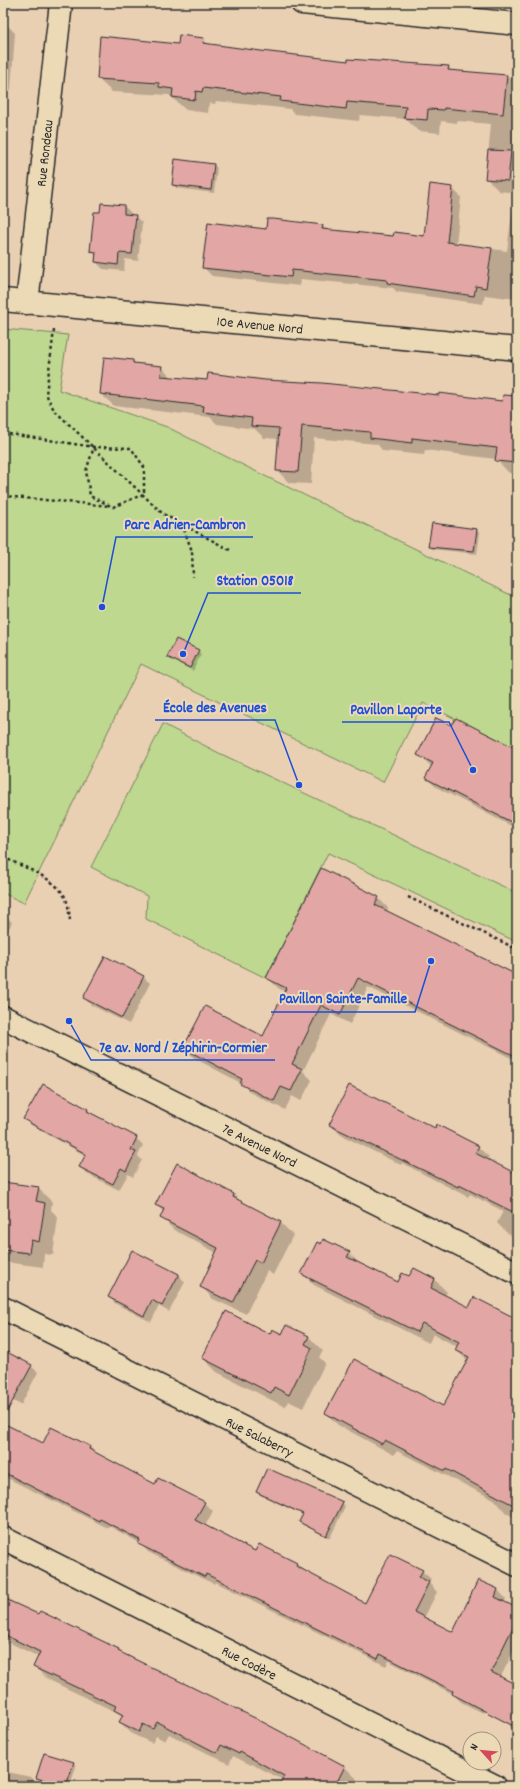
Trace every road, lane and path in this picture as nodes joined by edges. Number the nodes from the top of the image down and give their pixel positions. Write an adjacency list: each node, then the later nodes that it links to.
1 (61, 3): 5 (street, Rue Rondeau)
2 (302, 3): 3 (street)
3 (517, 24)
4 (3, 300): 5 (street, 10e Avenue Nord)
5 (27, 303): 6 (street, 10e Avenue Nord)
6 (56, 305): 7 (street, 10e Avenue Nord); 9 (path)
7 (517, 349)
8 (3, 433): 9 (path)
9 (94, 446): 10 (path); 10 (path); 12 (path)
10 (144, 494): 12 (path); 13 (path)
11 (3, 496): 12 (path)
12 (113, 507)
13 (182, 524): 14 (path); 15 (path)
14 (230, 550)
15 (193, 577)
16 (3, 857): 18 (path)
17 (408, 897): 19 (path)
18 (70, 920)
19 (517, 949)
20 (5, 1022): 21 (street, 7e Avenue Nord)
21 (517, 1273)
22 (3, 1308): 24 (street, Rue Salaberry)
23 (3, 1538): 25 (street, Rue Codère)
24 (517, 1565)
25 (495, 1786)

